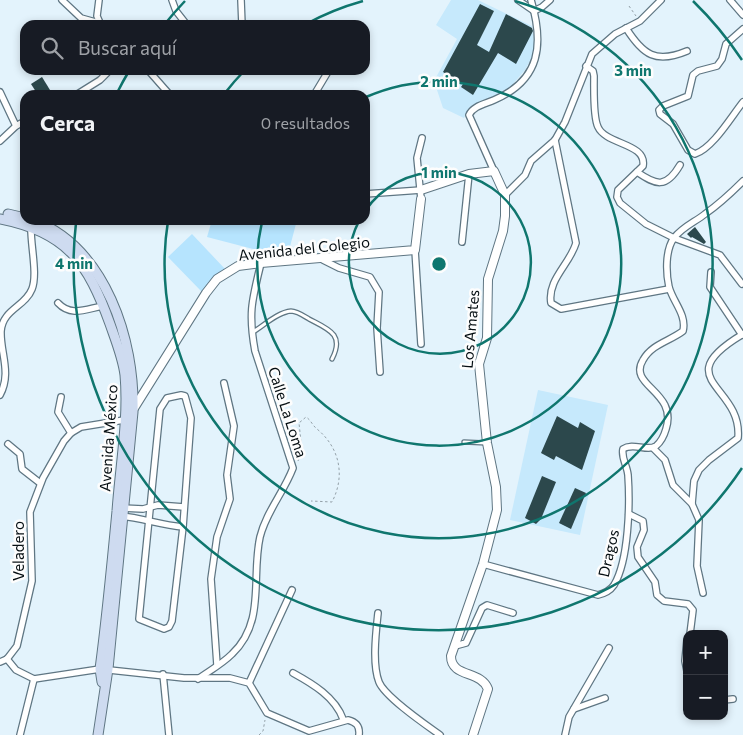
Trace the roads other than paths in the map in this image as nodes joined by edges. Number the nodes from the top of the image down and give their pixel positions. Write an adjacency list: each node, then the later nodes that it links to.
1 (62, 0): 12 (street)
2 (99, 0): 13 (street)
3 (172, 0): 14 (street)
4 (241, 0): 15 (street)
5 (518, 0): 10 (street)
6 (531, 0): 10 (street)
7 (550, 0): 10 (street)
8 (661, 0): 16 (street)
9 (730, 0): 11 (street)
10 (534, 11): 34 (street, Los Amates)
11 (743, 15)
12 (87, 20)
13 (98, 20)
14 (183, 20)
15 (242, 20)
16 (626, 28): 18 (street); 19 (street)
17 (743, 29): 27 (street)
18 (687, 51)
19 (586, 66): 31 (street); 35 (street)
20 (105, 75): 23 (street)
21 (152, 75): 24 (street)
22 (326, 75): 25 (street)
23 (84, 90)
24 (165, 90)
25 (317, 90)
26 (0, 92): 29 (street)
27 (743, 102)
28 (20, 124): 29 (street)
29 (16, 126): 32 (street)
30 (422, 138): 38 (street)
31 (555, 140): 40 (street); 56 (street)
32 (0, 141)
33 (680, 165): 35 (street)
34 (494, 171): 36 (street); 40 (street, Los Amates)
35 (637, 172): 49 (street)
36 (469, 174): 38 (street); 50 (street)
37 (743, 181): 49 (street)
38 (421, 190): 39 (street); 41 (street)
39 (370, 194)
40 (505, 195): 71 (street, Los Amates)
41 (421, 199): 51 (street)
42 (0, 213): 43 (main road, Avenida México)
43 (20, 218)
44 (0, 219): 45 (main road, Avenida México)
45 (20, 220)
46 (30, 225): 65 (street)
47 (35, 225): 58 (main road, Avenida México)
48 (43, 225): 67 (main road, Avenida México)
49 (674, 238): 55 (street); 56 (street)
50 (462, 242)
51 (415, 250): 52 (street, Avenida del Colegio); 61 (street)
52 (323, 260): 53 (street, Avenida del Colegio); 63 (street)
53 (261, 263): 59 (street, Calle La Loma); 67 (street, Avenida del Colegio)
54 (711, 272): 60 (street)
55 (742, 284)
56 (670, 289): 73 (street)
57 (58, 303): 58 (street)
58 (103, 306): 68 (main road, Avenida México)
59 (252, 333): 62 (lane); 92 (street, Calle La Loma)
60 (742, 334): 75 (street)
61 (421, 344)
62 (332, 358)
63 (380, 372)
64 (224, 384): 92 (street)
65 (0, 395)
66 (61, 397): 69 (street)
67 (133, 412): 68 (street, Avenida del Colegio); 78 (main road, Avenida México)
68 (124, 420): 69 (street); 78 (main road, Avenida México)
69 (71, 433): 74 (street, Veladero)
70 (464, 442): 71 (lane)
71 (487, 443): 82 (street, Los Amates)
72 (8, 444): 74 (street)
73 (653, 448): 75 (street); 79 (street, Dragos)
74 (40, 483): 90 (street, Veladero)
75 (692, 504): 84 (street)
76 (184, 507): 77 (street); 77 (street); 81 (street)
77 (151, 508): 78 (street); 80 (street)
78 (120, 512): 80 (street); 93 (main road, Avenida México)
79 (629, 514): 82 (street, Dragos); 87 (street)
80 (149, 520): 81 (street); 81 (street)
81 (182, 527)
82 (483, 564): 88 (street, Los Amates)
83 (292, 590): 98 (street)
84 (703, 593)
85 (378, 613): 108 (street)
86 (513, 613): 88 (street)
87 (690, 630)
88 (455, 646): 109 (street, Los Amates)
89 (609, 648): 102 (street)
90 (7, 659): 91 (street); 96 (street)
91 (0, 662)
92 (217, 665): 97 (street, Calle La Loma)
93 (104, 669): 95 (street); 96 (street); 105 (main road, Avenida México)
94 (293, 673): 103 (street)
95 (163, 674): 97 (street); 106 (street)
96 (34, 679): 104 (street)
97 (198, 679): 98 (street)
98 (250, 683): 103 (street)
99 (604, 698): 102 (street)
100 (733, 699): 101 (street)
101 (728, 700)
102 (574, 709): 110 (street)
103 (344, 719): 107 (street)
104 (20, 735)
105 (98, 735)
106 (169, 735)
107 (359, 735)
108 (440, 735)
109 (473, 735)
110 (565, 735)

